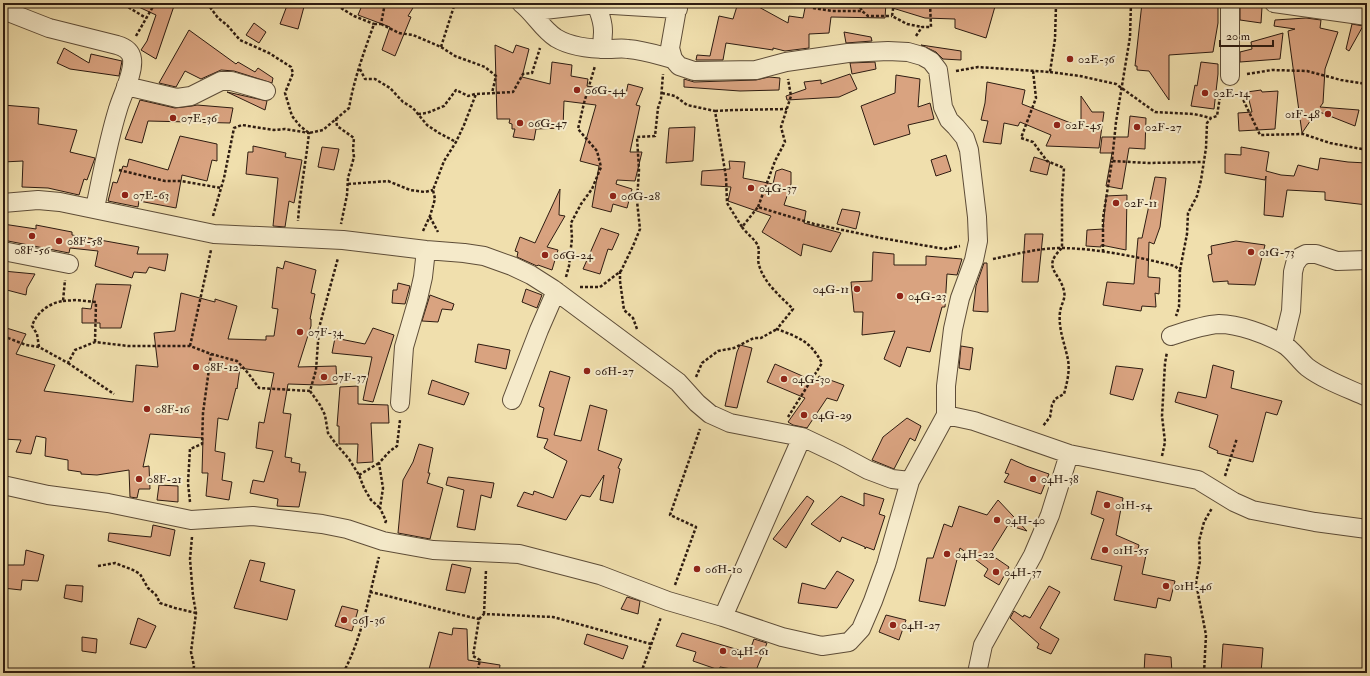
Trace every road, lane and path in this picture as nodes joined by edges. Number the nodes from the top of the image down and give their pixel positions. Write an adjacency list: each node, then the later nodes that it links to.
1 (130, 3): 22 (path)
2 (154, 3): 22 (path)
3 (207, 3): 50 (path)
4 (341, 3): 23 (path)
5 (385, 3): 24 (path)
6 (456, 3): 28 (path)
7 (858, 3): 19 (path)
8 (894, 3): 20 (path)
9 (930, 3): 25 (path)
10 (1019, 3): 36 (path)
11 (1131, 3): 40 (path)
12 (1230, 3): 37 (street)
13 (1274, 3): 21 (street)
14 (587, 4): 15 (street); 16 (street); 29 (street)
15 (525, 6): 26 (street)
16 (678, 6): 31 (street)
17 (813, 8): 19 (path)
18 (3, 10): 27 (street)
19 (862, 11): 20 (path)
20 (892, 16): 25 (path)
21 (1367, 16)
22 (146, 18): 27 (path)
23 (374, 24): 24 (path); 33 (path)
24 (381, 24): 28 (path)
25 (922, 27): 30 (path)
26 (548, 31): 29 (street); 42 (path)
27 (124, 47): 39 (street)
28 (441, 47): 42 (path)
29 (601, 49): 31 (street); 76 (path)
30 (908, 52): 32 (street); 34 (street)
31 (665, 57): 32 (street); 43 (path)
32 (786, 62): 45 (path)
33 (360, 68): 47 (path); 48 (path)
34 (938, 70): 35 (path); 66 (street)
35 (1033, 71): 36 (path); 67 (path)
36 (1050, 72): 40 (path)
37 (1234, 76): 38 (path); 49 (path); 52 (path)
38 (1367, 84)
39 (126, 86): 41 (street); 55 (street)
40 (1123, 89): 49 (path); 53 (path)
41 (266, 91)
42 (492, 93): 44 (path)
43 (662, 93): 46 (path); 74 (path)
44 (476, 94): 47 (path); 51 (path)
45 (787, 109): 46 (path); 60 (path)
46 (715, 111): 62 (path)
47 (418, 114): 51 (path)
48 (336, 118): 50 (path); 56 (path)
49 (1211, 118): 54 (path)
50 (309, 133): 57 (path); 64 (path)
51 (456, 142): 58 (path)
52 (1367, 150)
53 (1112, 161): 54 (path); 70 (path)
54 (1204, 162): 75 (path)
55 (105, 165): 57 (path); 61 (street)
56 (348, 184): 58 (path); 65 (path)
57 (221, 188): 63 (path)
58 (433, 190): 68 (path)
59 (3, 203): 61 (street)
60 (758, 207): 62 (path); 66 (path)
61 (95, 208): 63 (street)
62 (742, 227): 78 (path)
63 (208, 232): 64 (street); 83 (path)
64 (297, 238): 65 (street)
65 (340, 240): 68 (street); 88 (path)
66 (978, 241): 71 (street)
67 (1062, 248): 70 (path); 71 (path); 99 (path)
68 (421, 249): 76 (street); 93 (street)
69 (3, 251): 73 (street)
70 (1102, 252): 75 (path)
71 (974, 260): 95 (street)
72 (1367, 260): 82 (street)
73 (69, 264): 77 (path)
74 (620, 271): 76 (path); 86 (path)
75 (1180, 271): 80 (path)
76 (560, 288): 86 (street); 92 (street)
77 (63, 301): 81 (path); 84 (path)
78 (777, 329): 90 (path); 96 (path)
79 (3, 336): 84 (path)
80 (1171, 336): 82 (street); 102 (path)
81 (95, 342): 83 (path); 87 (path)
82 (1284, 344): 91 (street)
83 (190, 346): 85 (path)
84 (39, 347): 87 (path)
85 (212, 354): 88 (path); 108 (path)
86 (641, 354): 90 (street)
87 (68, 364): 89 (path)
88 (310, 391): 103 (path)
89 (114, 394)
90 (690, 395): 94 (street)
91 (1367, 397)
92 (512, 400)
93 (400, 403)
94 (710, 414): 96 (street); 113 (path)
95 (946, 415): 99 (street); 104 (street)
96 (774, 431): 97 (street)
97 (802, 437): 104 (street); 116 (street)
98 (1237, 438): 106 (path)
99 (1035, 443): 100 (street)
100 (1069, 454): 102 (street); 122 (street)
101 (379, 463): 103 (path)
102 (1160, 474): 106 (street)
103 (359, 475): 107 (path)
104 (910, 481): 116 (street)
105 (3, 485): 108 (street)
106 (1220, 493): 109 (street); 123 (path)
107 (380, 508)
108 (191, 520): 110 (street); 114 (path)
109 (1367, 529)
110 (487, 553): 113 (street); 115 (path)
111 (98, 566): 114 (path)
112 (370, 592): 117 (path)
113 (668, 601): 116 (street); 118 (path)
114 (196, 613): 119 (path)
115 (484, 614): 117 (path); 118 (path)
116 (723, 617)
117 (479, 619): 120 (path)
118 (652, 644): 121 (path)
119 (193, 673)
120 (477, 673)
121 (641, 673)
122 (977, 673)
123 (1204, 673)

